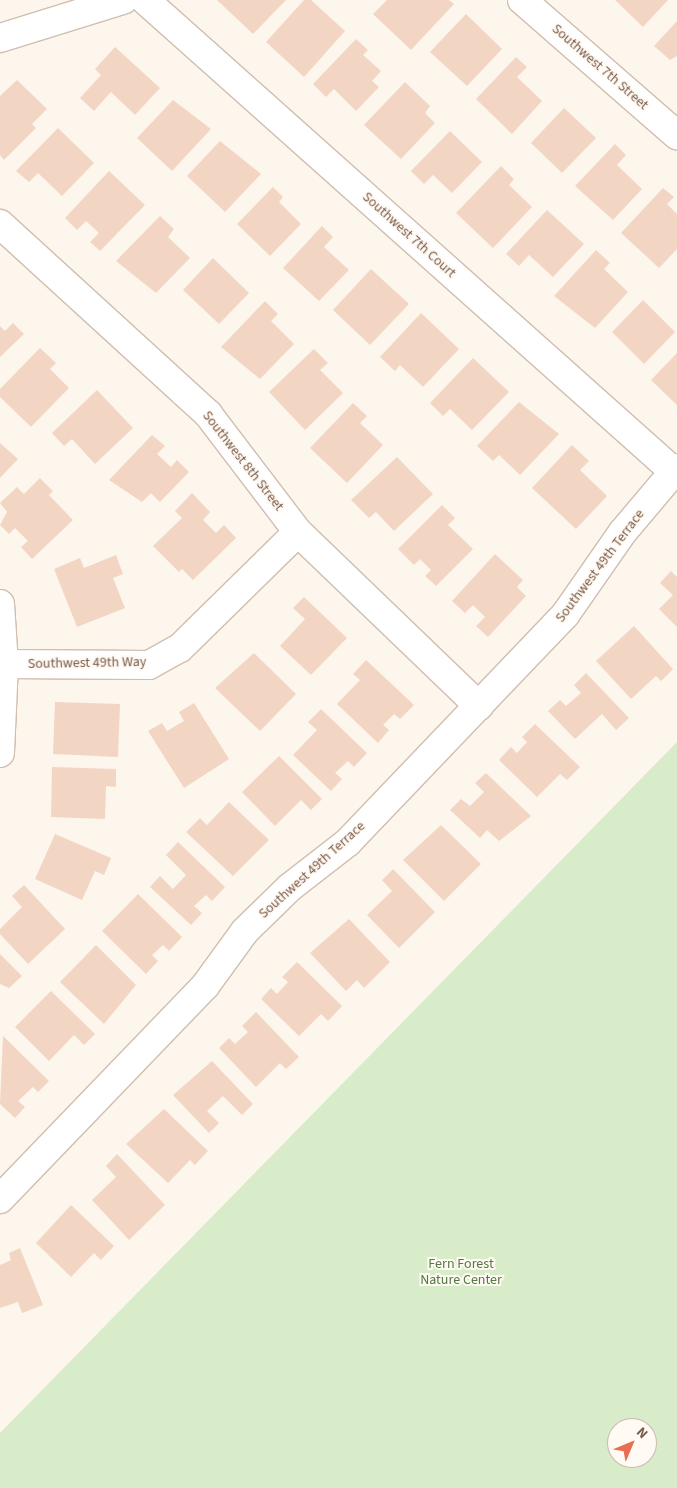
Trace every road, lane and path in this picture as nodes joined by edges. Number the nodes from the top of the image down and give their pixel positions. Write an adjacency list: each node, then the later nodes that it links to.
1 (123, 0): 4 (street)
2 (145, 0): 7 (street, Southwest 7th Court)
3 (522, 0): 5 (street, Southwest 7th Street)
4 (0, 38)
5 (677, 134)
6 (0, 224): 8 (street, Southwest 8th Street)
7 (675, 469): 11 (street, Southwest 49th Terrace)
8 (298, 532): 10 (street, Southwest 49th Way); 11 (street, Southwest 8th Street)
9 (0, 604): 10 (street)
10 (4, 664): 12 (street)
11 (479, 706): 13 (street, Southwest 49th Terrace)
12 (0, 753)
13 (0, 1199)

